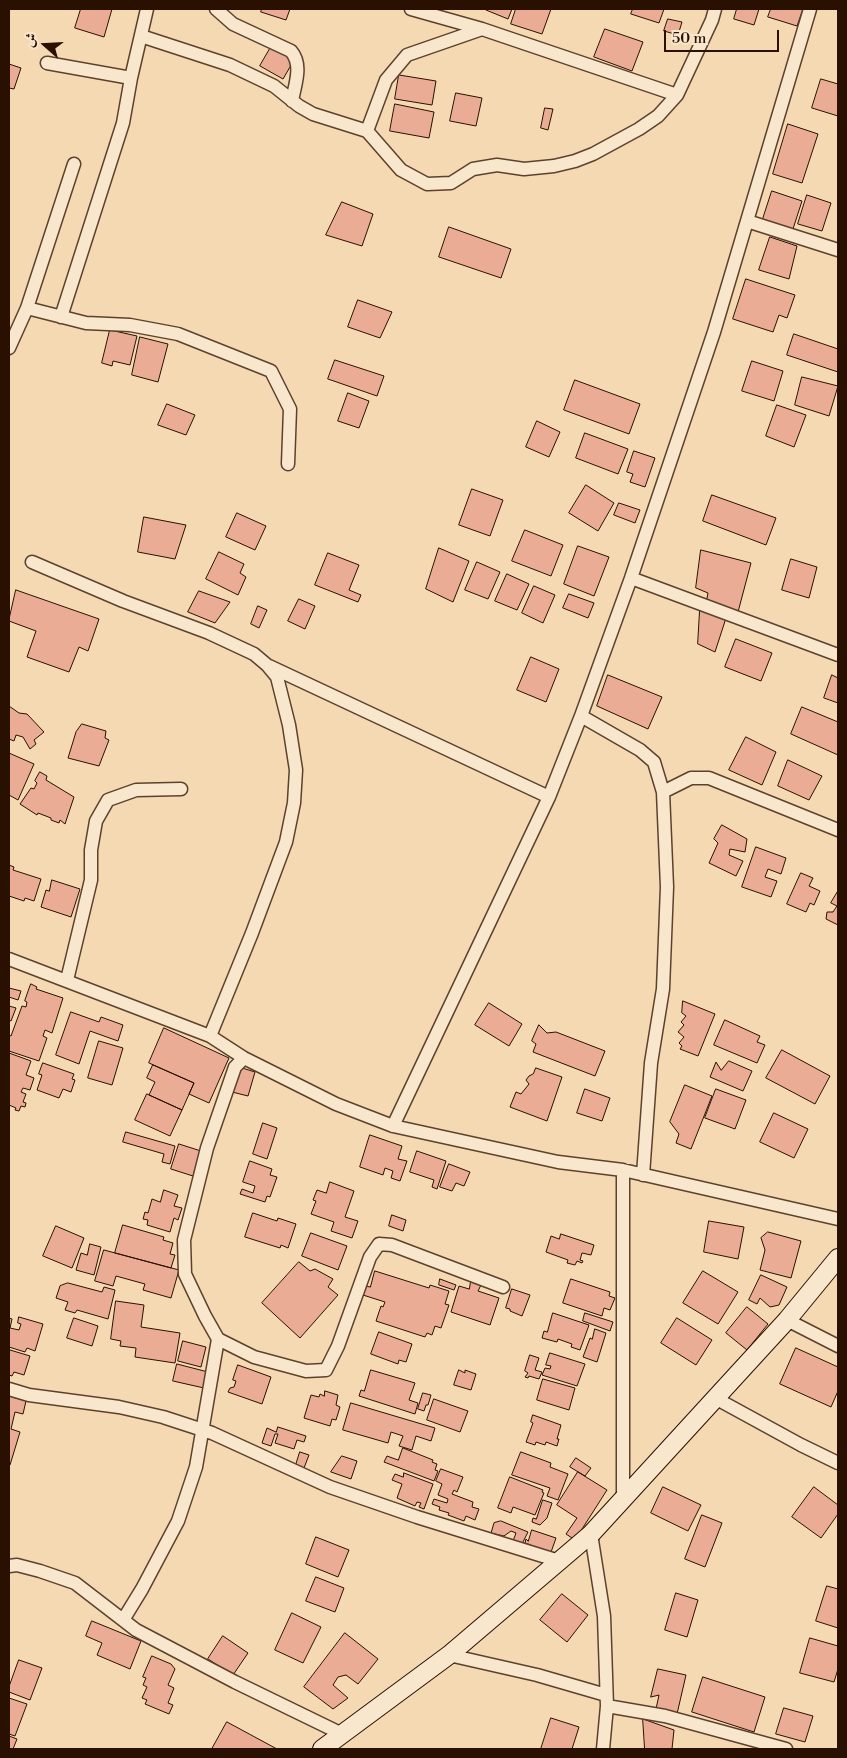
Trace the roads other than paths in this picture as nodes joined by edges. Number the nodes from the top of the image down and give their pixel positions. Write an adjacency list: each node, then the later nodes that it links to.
1 (147, 9): 7 (street)
2 (216, 9): 11 (street)
3 (411, 9): 6 (street)
4 (715, 9): 10 (street)
5 (810, 9): 14 (street)
6 (482, 29): 10 (street); 12 (street)
7 (141, 36): 9 (street); 11 (street)
8 (47, 64): 9 (street)
9 (131, 78): 17 (street)
10 (677, 96): 12 (street)
11 (292, 100): 12 (street)
12 (366, 131)
13 (74, 164): 16 (street)
14 (747, 221): 15 (street); 21 (street)
15 (838, 250)
16 (27, 308): 17 (street); 18 (street)
17 (61, 317): 19 (street)
18 (9, 348)
19 (288, 464)
20 (32, 562): 23 (street)
21 (631, 578): 22 (street); 24 (street)
22 (838, 655)
23 (267, 665): 27 (street); 31 (street)
24 (581, 716): 26 (street); 27 (street)
25 (181, 789): 30 (street)
26 (663, 792): 28 (street); 35 (street)
27 (549, 797): 33 (street)
28 (838, 830)
29 (9, 959): 30 (street)
30 (67, 980): 31 (street)
31 (210, 1036): 32 (street)
32 (244, 1058): 33 (street); 40 (street)
33 (393, 1126): 34 (street)
34 (623, 1170): 35 (street); 46 (street)
35 (643, 1175): 36 (street)
36 (838, 1219)
37 (838, 1258): 39 (street)
38 (503, 1287): 40 (street)
39 (787, 1320): 41 (street); 43 (street)
40 (218, 1339): 44 (street)
41 (838, 1346)
42 (9, 1388): 44 (street)
43 (716, 1398): 45 (street); 46 (street)
44 (202, 1430): 48 (street); 50 (street)
45 (838, 1463)
46 (623, 1499): 47 (street)
47 (591, 1534): 48 (street); 52 (street)
48 (559, 1561): 51 (street)
49 (9, 1566): 50 (street)
50 (123, 1620): 53 (street)
51 (449, 1655): 52 (street); 53 (street)
52 (607, 1700): 55 (street); 56 (street)
53 (342, 1734): 54 (street)
54 (322, 1749)
55 (604, 1749)
56 (786, 1749)

